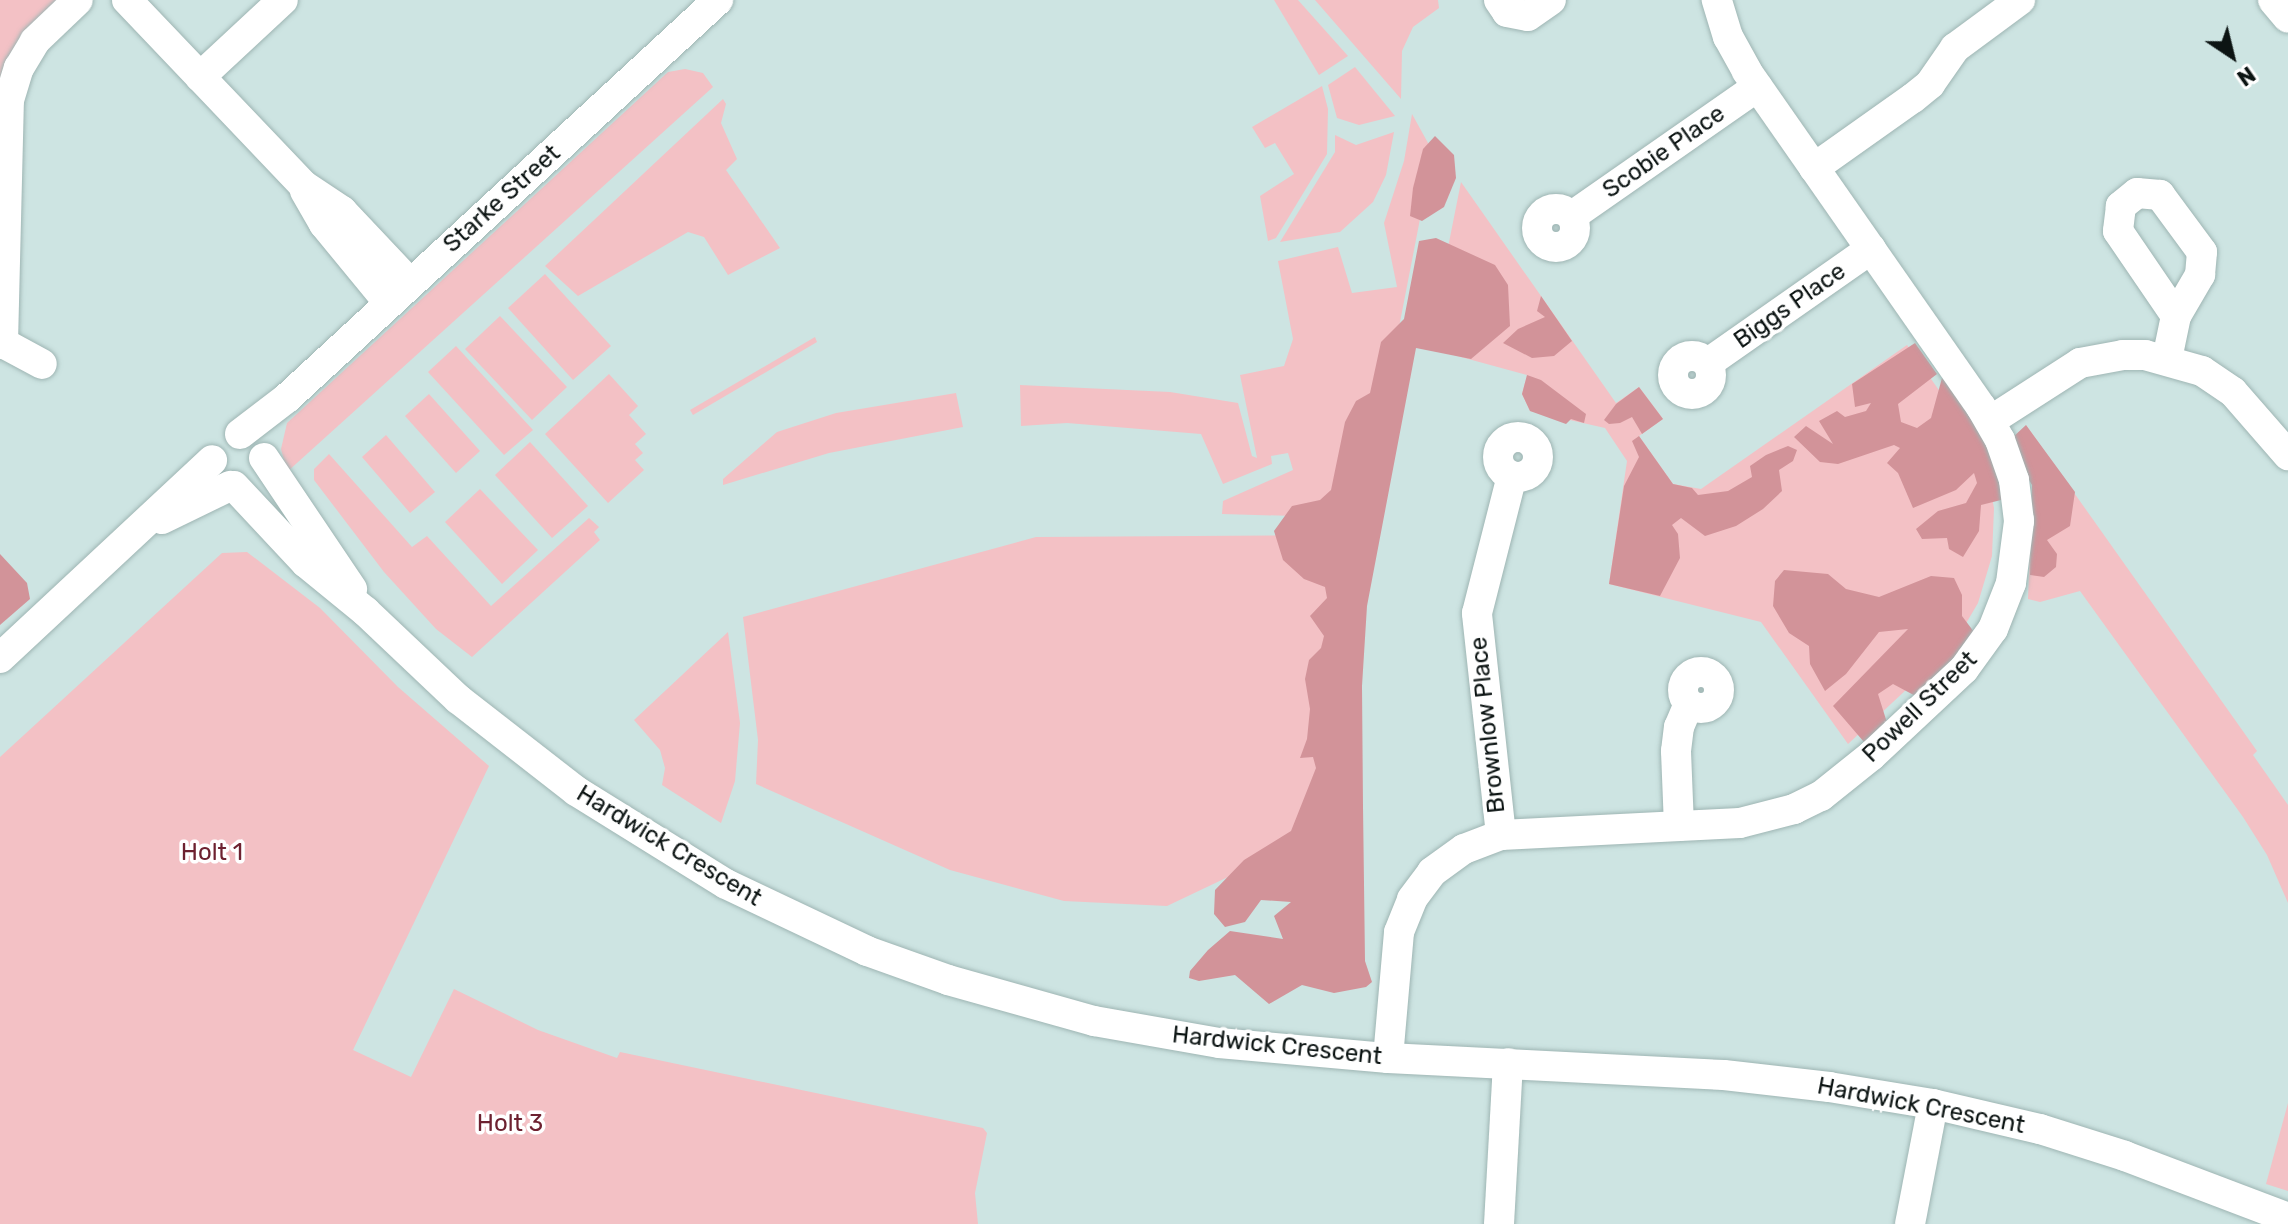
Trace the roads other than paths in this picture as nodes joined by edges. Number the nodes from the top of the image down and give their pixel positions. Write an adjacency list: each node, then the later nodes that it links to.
1 (78, 0): 18 (street)
2 (127, 0): 11 (street)
3 (283, 0): 11 (street)
4 (718, 0): 16 (street, Starke Street)
5 (1499, 0): 6 (street)
6 (1551, 0)
7 (1717, 0): 12 (street, Powell Street)
8 (2020, 0): 13 (street)
9 (2273, 0): 10 (street)
10 (2288, 18)
11 (200, 77): 16 (street)
12 (1757, 87): 13 (street, Powell Street); 14 (street, Scobie Place)
13 (1814, 168): 15 (street, Powell Street)
14 (1572, 216)
15 (1871, 249): 20 (street, Biggs Place); 22 (street, Powell Street)
16 (398, 292): 23 (street, Starke Street)
17 (2176, 316): 19 (street)
18 (2, 344): 21 (street)
19 (2167, 359): 22 (street); 24 (street)
20 (1708, 363)
21 (42, 364)
22 (1990, 421): 32 (street, Powell Street)
23 (255, 447): 25 (street); 27 (street); 29 (street, Hardwick Crescent)
24 (2288, 455)
25 (212, 460): 27 (street); 28 (street)
26 (1512, 476): 33 (street, Brownlow Place)
27 (232, 486): 28 (street); 29 (street, Hardwick Crescent)
28 (139, 530): 30 (street)
29 (366, 612): 34 (street, Hardwick Crescent)
30 (6, 652)
31 (1689, 704): 32 (street)
32 (1679, 826): 33 (street, Powell Street)
33 (1501, 835): 34 (street, Powell Street)
34 (1388, 1058): 35 (street, Hardwick Crescent)
35 (1508, 1063): 36 (street, Hardwick Crescent); 38 (street)
36 (1933, 1104): 37 (street, Hardwick Crescent); 39 (street)
37 (2288, 1218)
38 (1499, 1224)
39 (1910, 1224)

